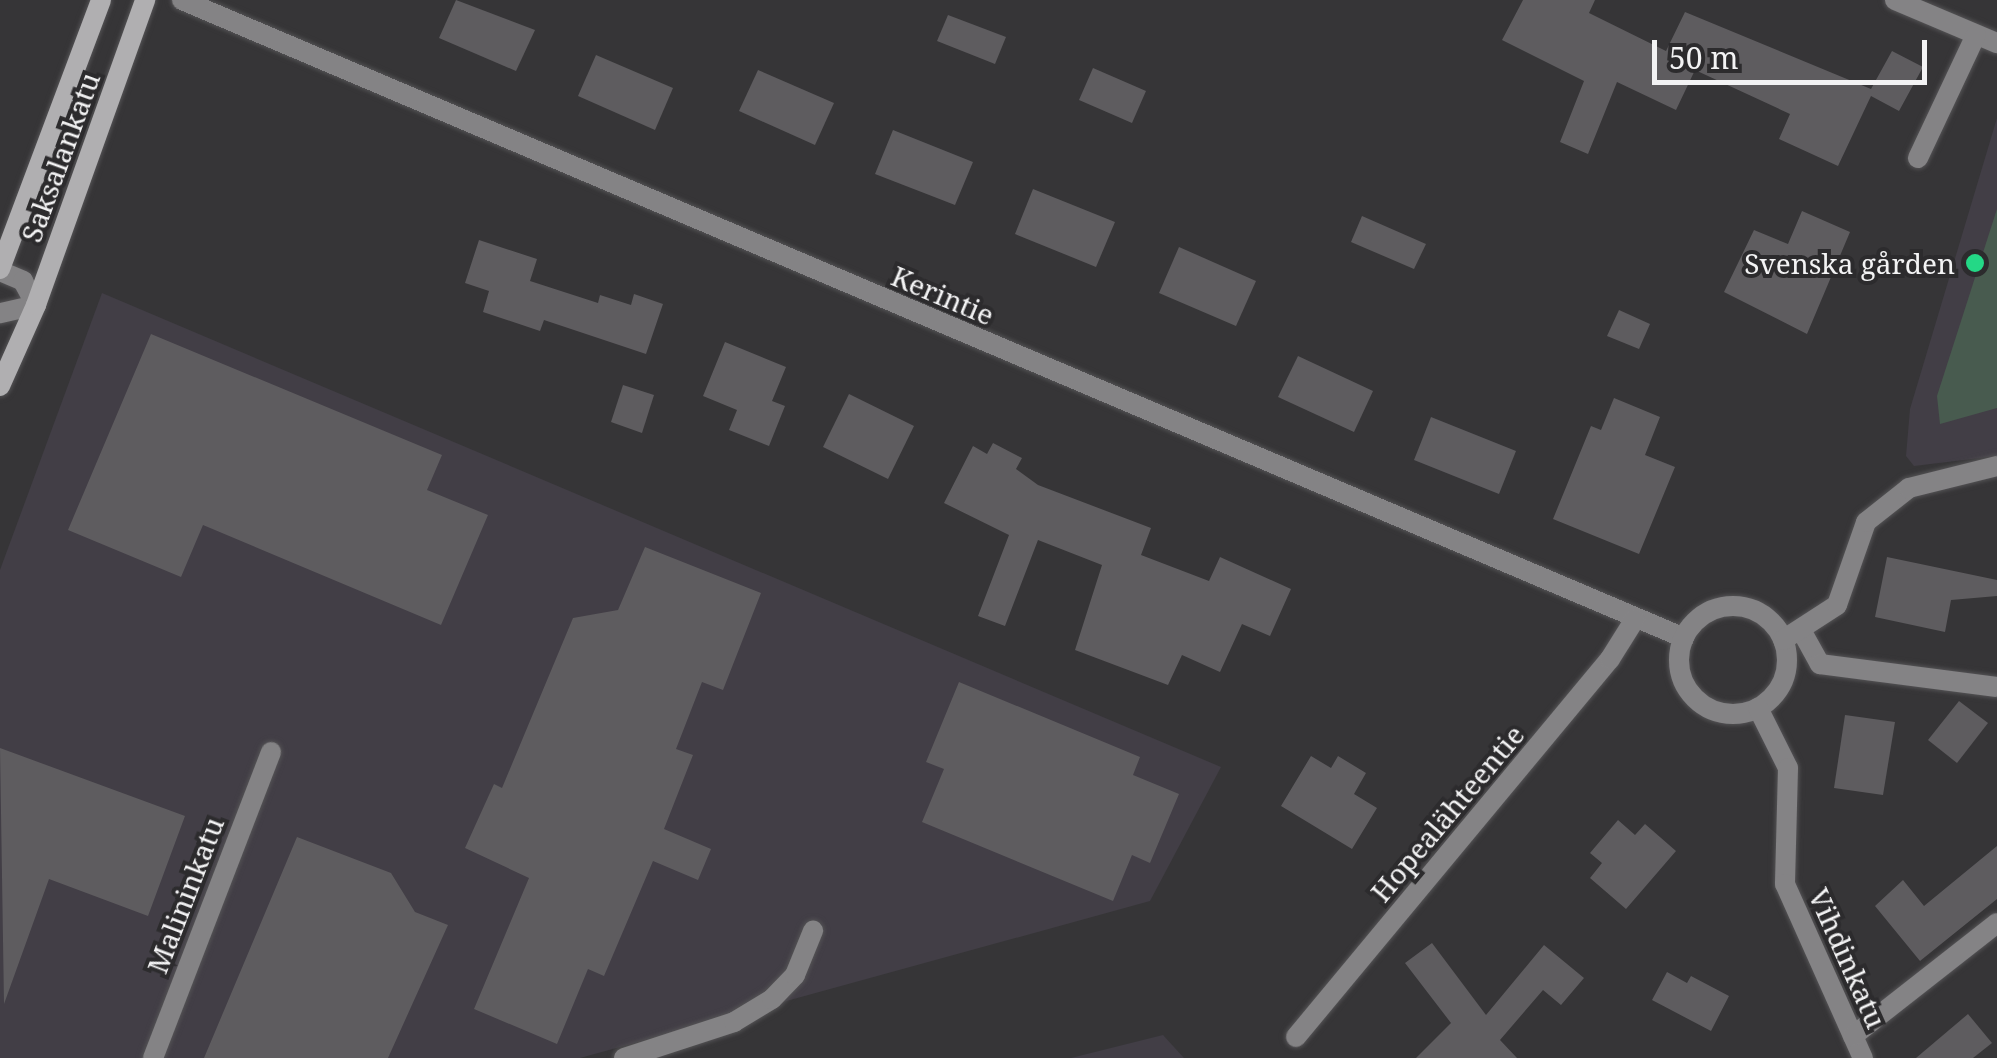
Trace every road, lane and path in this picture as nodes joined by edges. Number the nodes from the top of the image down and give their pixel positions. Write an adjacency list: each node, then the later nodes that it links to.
1 (101, 0): 8 (main road, Saksalankatu)
2 (146, 0): 9 (main road, Saksalankatu)
3 (182, 0): 13 (street, Kerintie)
4 (1895, 0): 5 (street)
5 (1976, 35): 6 (street); 7 (street)
6 (1997, 43)
7 (1918, 158)
8 (0, 270): 9 (street)
9 (36, 305): 10 (street); 11 (main road, Saksalankatu)
10 (0, 313)
11 (0, 386)
12 (1997, 466): 14 (street)
13 (1635, 620): 15 (street, Kerintie); 21 (street, Hopealähteentie)
14 (1792, 635): 15 (street); 16 (street); 17 (street)
15 (1684, 638): 17 (street)
16 (1997, 687)
17 (1758, 708): 22 (street, Vihdinkatu)
18 (271, 752): 23 (street, Malininkatu)
19 (1997, 923): 22 (street)
20 (813, 931): 24 (street)
21 (1296, 1036)
22 (1853, 1036): 25 (street, Vihdinkatu)
23 (154, 1058)
24 (624, 1058)
25 (1864, 1058)

